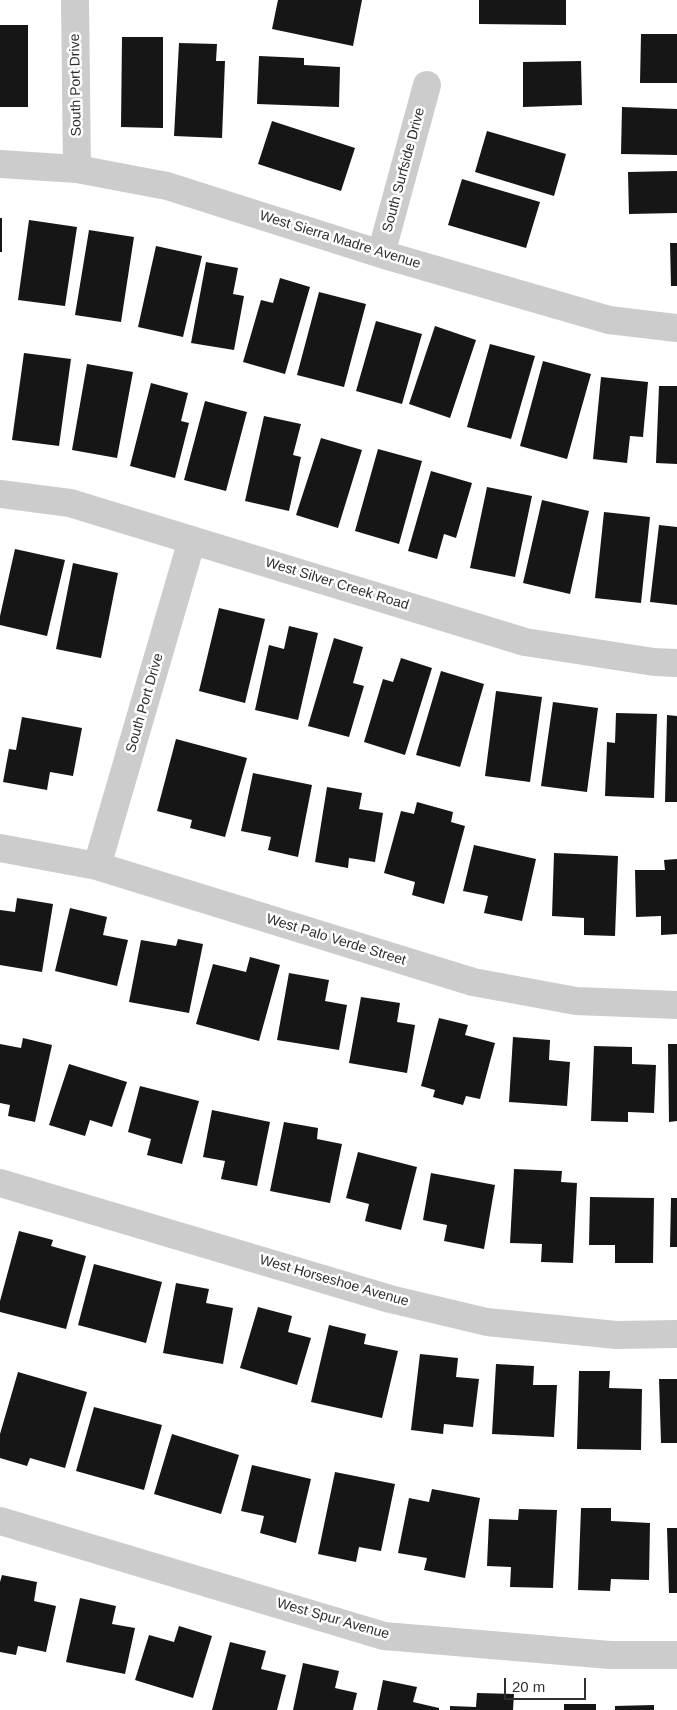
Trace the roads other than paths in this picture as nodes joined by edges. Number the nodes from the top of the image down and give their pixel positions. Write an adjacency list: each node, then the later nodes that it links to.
1 (75, 0): 4 (street, South Port Drive)
2 (427, 85): 5 (street, South Surfside Drive)
3 (0, 164): 4 (street, West Sierra Madre Avenue)
4 (76, 169): 5 (street, West Sierra Madre Avenue)
5 (381, 254): 6 (street, West Sierra Madre Avenue)
6 (677, 328)
7 (0, 494): 8 (street, West Silver Creek Road)
8 (192, 540): 9 (street, West Silver Creek Road); 11 (street, South Port Drive)
9 (677, 663)
10 (0, 848): 11 (street, West Palo Verde Street)
11 (97, 866): 12 (street, West Palo Verde Street)
12 (677, 1005)
13 (0, 1183): 14 (street, West Horseshoe Avenue)
14 (677, 1334)
15 (0, 1521): 16 (street, West Spur Avenue)
16 (677, 1655)

